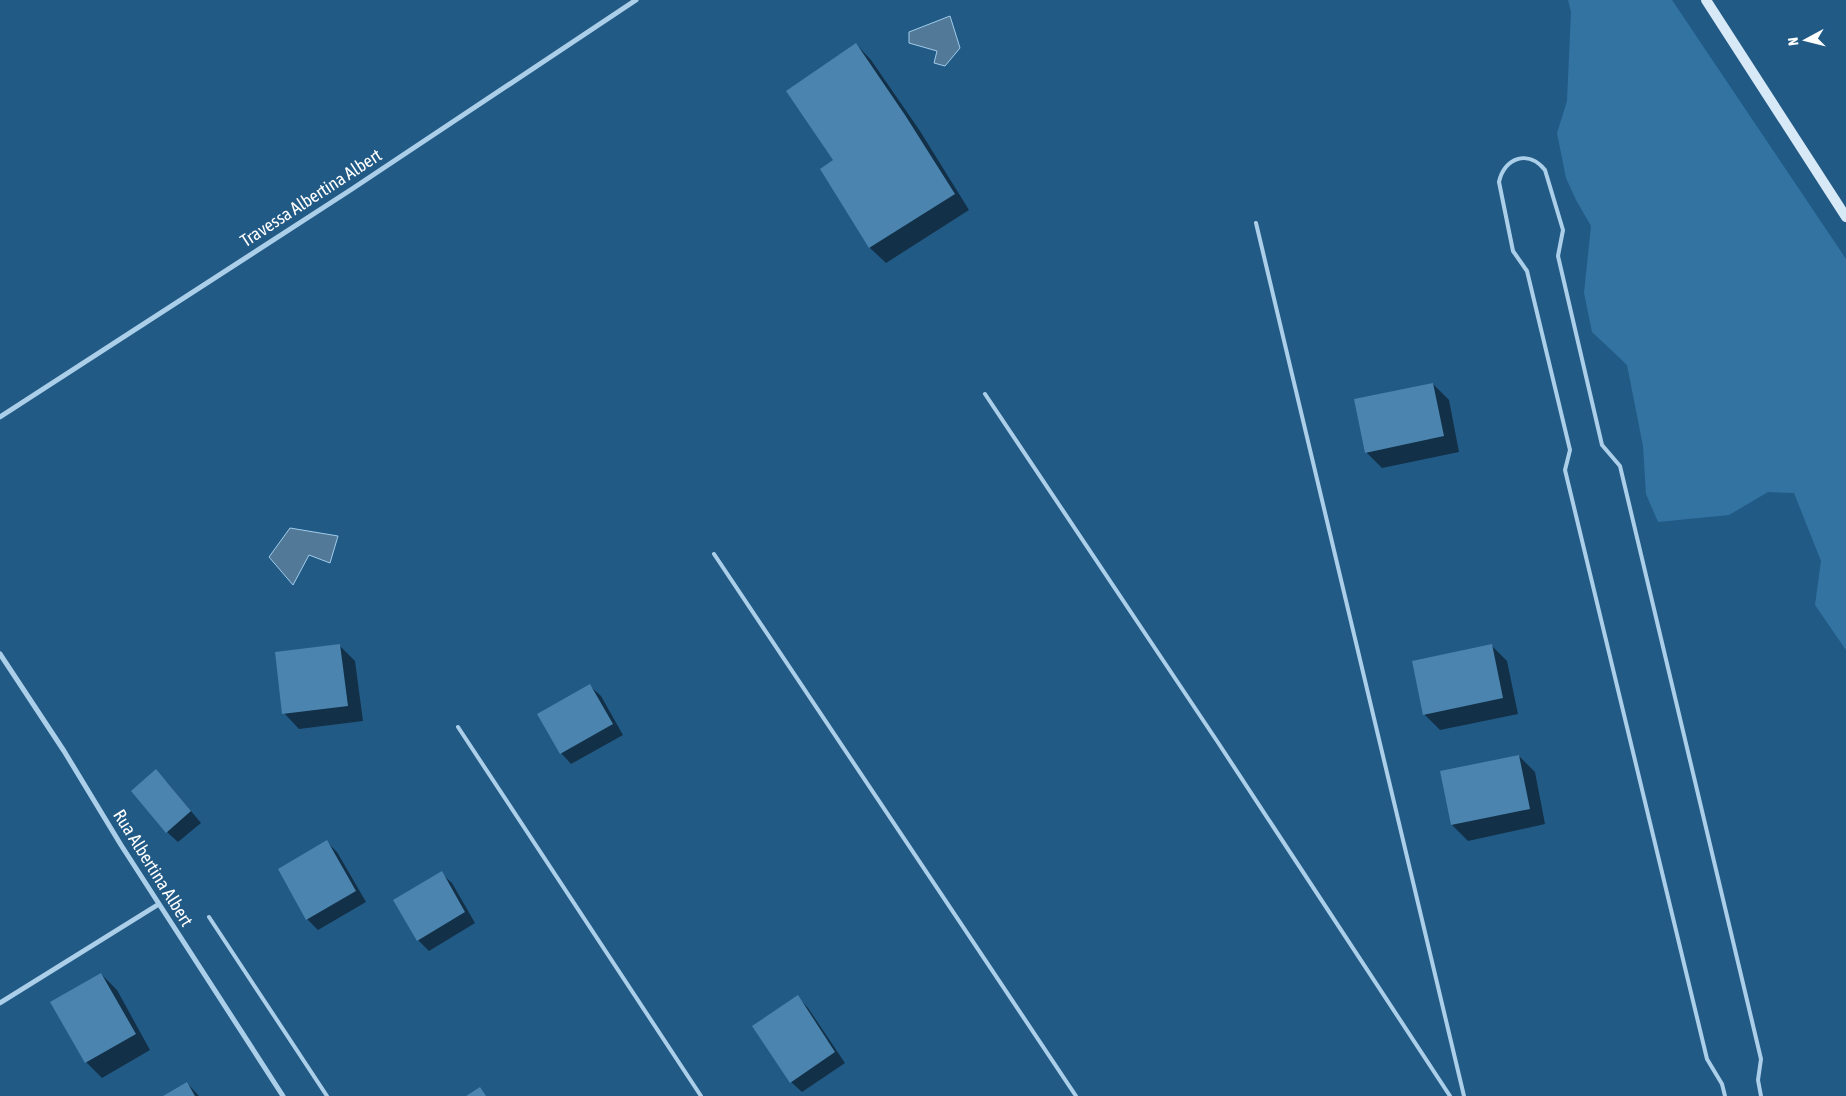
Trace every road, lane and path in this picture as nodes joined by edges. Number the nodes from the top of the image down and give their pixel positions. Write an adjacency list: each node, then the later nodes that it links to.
1 (636, 0): 6 (street, Travessa Albertina Albert)
2 (1706, 0): 3 (main road)
3 (1846, 217)
4 (1256, 223): 18 (lane)
5 (985, 394): 17 (lane)
6 (0, 417)
7 (714, 554): 16 (lane)
8 (0, 654): 10 (street, Rua Albertina Albert)
9 (458, 727): 15 (lane)
10 (159, 904): 12 (street); 13 (street, Rua Albertina Albert)
11 (209, 917): 14 (lane)
12 (0, 1003)
13 (283, 1096)
14 (327, 1096)
15 (701, 1096)
16 (1076, 1096)
17 (1450, 1096)
18 (1464, 1096)
19 (1725, 1096): 20 (lane)
20 (1761, 1096)

